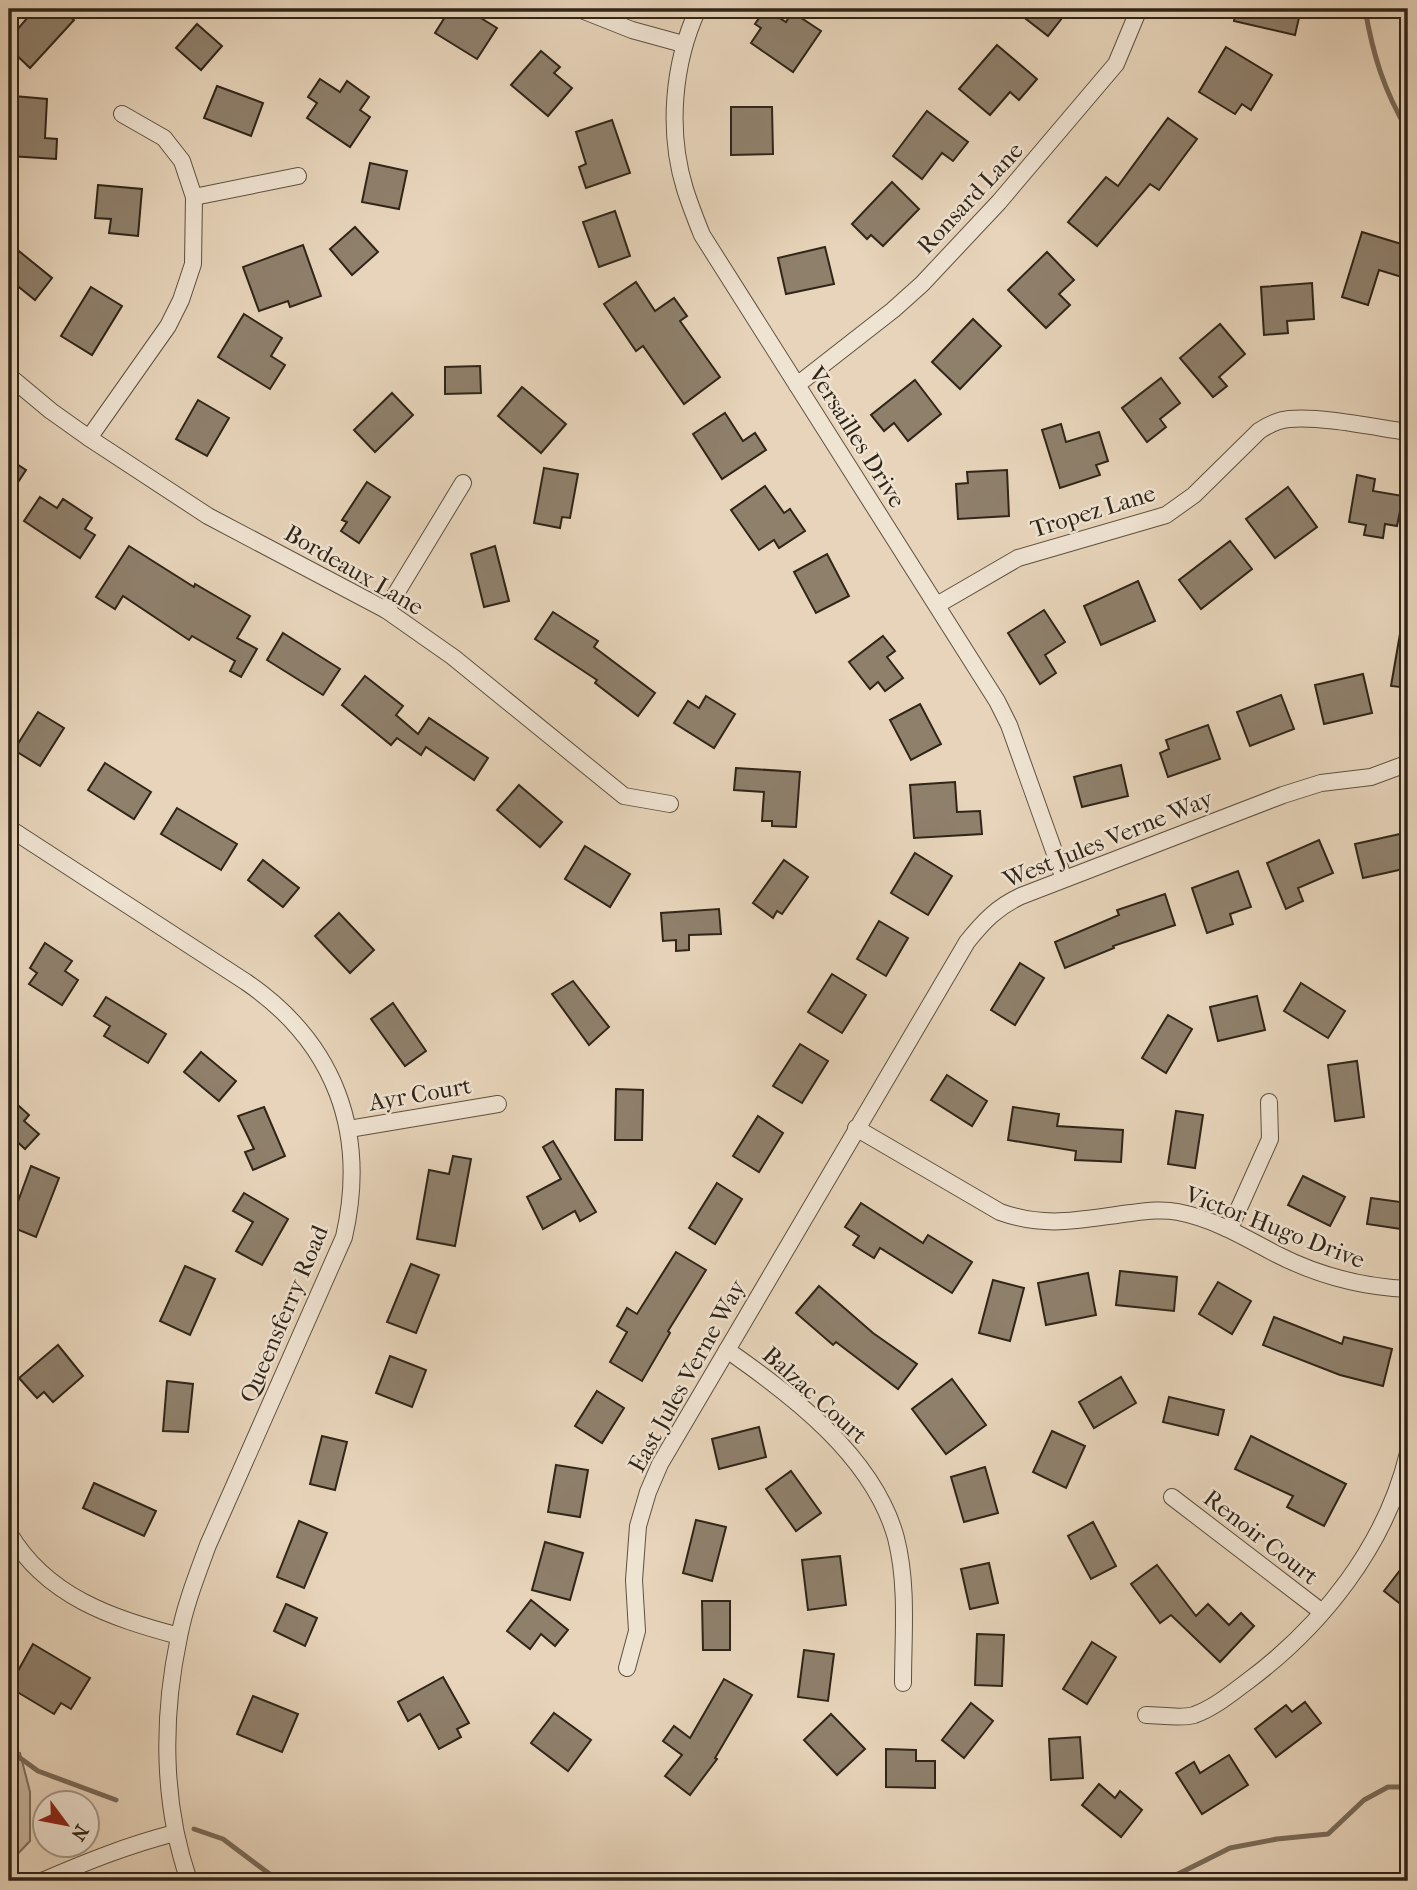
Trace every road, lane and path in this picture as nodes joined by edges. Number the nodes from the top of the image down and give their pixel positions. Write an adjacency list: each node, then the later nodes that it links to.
1 (579, 9): 4 (street)
2 (698, 9): 4 (street, Versailles Drive)
3 (1139, 9): 9 (street, Ronsard Lane)
4 (683, 44): 9 (street, Versailles Drive)
5 (122, 114): 7 (street)
6 (298, 176): 7 (street)
7 (194, 197): 11 (street)
8 (9, 376): 11 (street, Bordeaux Lane)
9 (797, 385): 13 (street, Versailles Drive)
10 (1408, 432): 13 (street, Tropez Lane)
11 (89, 438): 14 (street, Bordeaux Lane)
12 (463, 483): 14 (street)
13 (937, 605): 18 (street, Versailles Drive)
14 (386, 610): 16 (street, Bordeaux Lane)
15 (1406, 764): 18 (street, West Jules Verne Way)
16 (670, 804)
17 (9, 828): 22 (street, Queensferry Road)
18 (1064, 878): 21 (street, West Jules Verne Way)
19 (1269, 1102): 23 (street)
20 (498, 1104): 22 (street, Ayr Court)
21 (856, 1128): 23 (street, Victor Hugo Drive); 25 (street, East Jules Verne Way)
22 (349, 1129): 31 (street, Queensferry Road)
23 (1230, 1228): 24 (street, Victor Hugo Drive)
24 (1408, 1289)
25 (727, 1349): 32 (street, East Jules Verne Way); 33 (street, Balzac Court)
26 (1408, 1453): 27 (street)
27 (1402, 1496): 30 (street)
28 (1172, 1497): 30 (street, Renoir Court)
29 (9, 1533): 31 (street)
30 (1322, 1612): 34 (street)
31 (179, 1636): 35 (street, Queensferry Road)
32 (627, 1668)
33 (903, 1683)
34 (1146, 1715)
35 (175, 1833): 36 (street); 37 (street, Queensferry Road)
36 (42, 1881)
37 (189, 1881)

